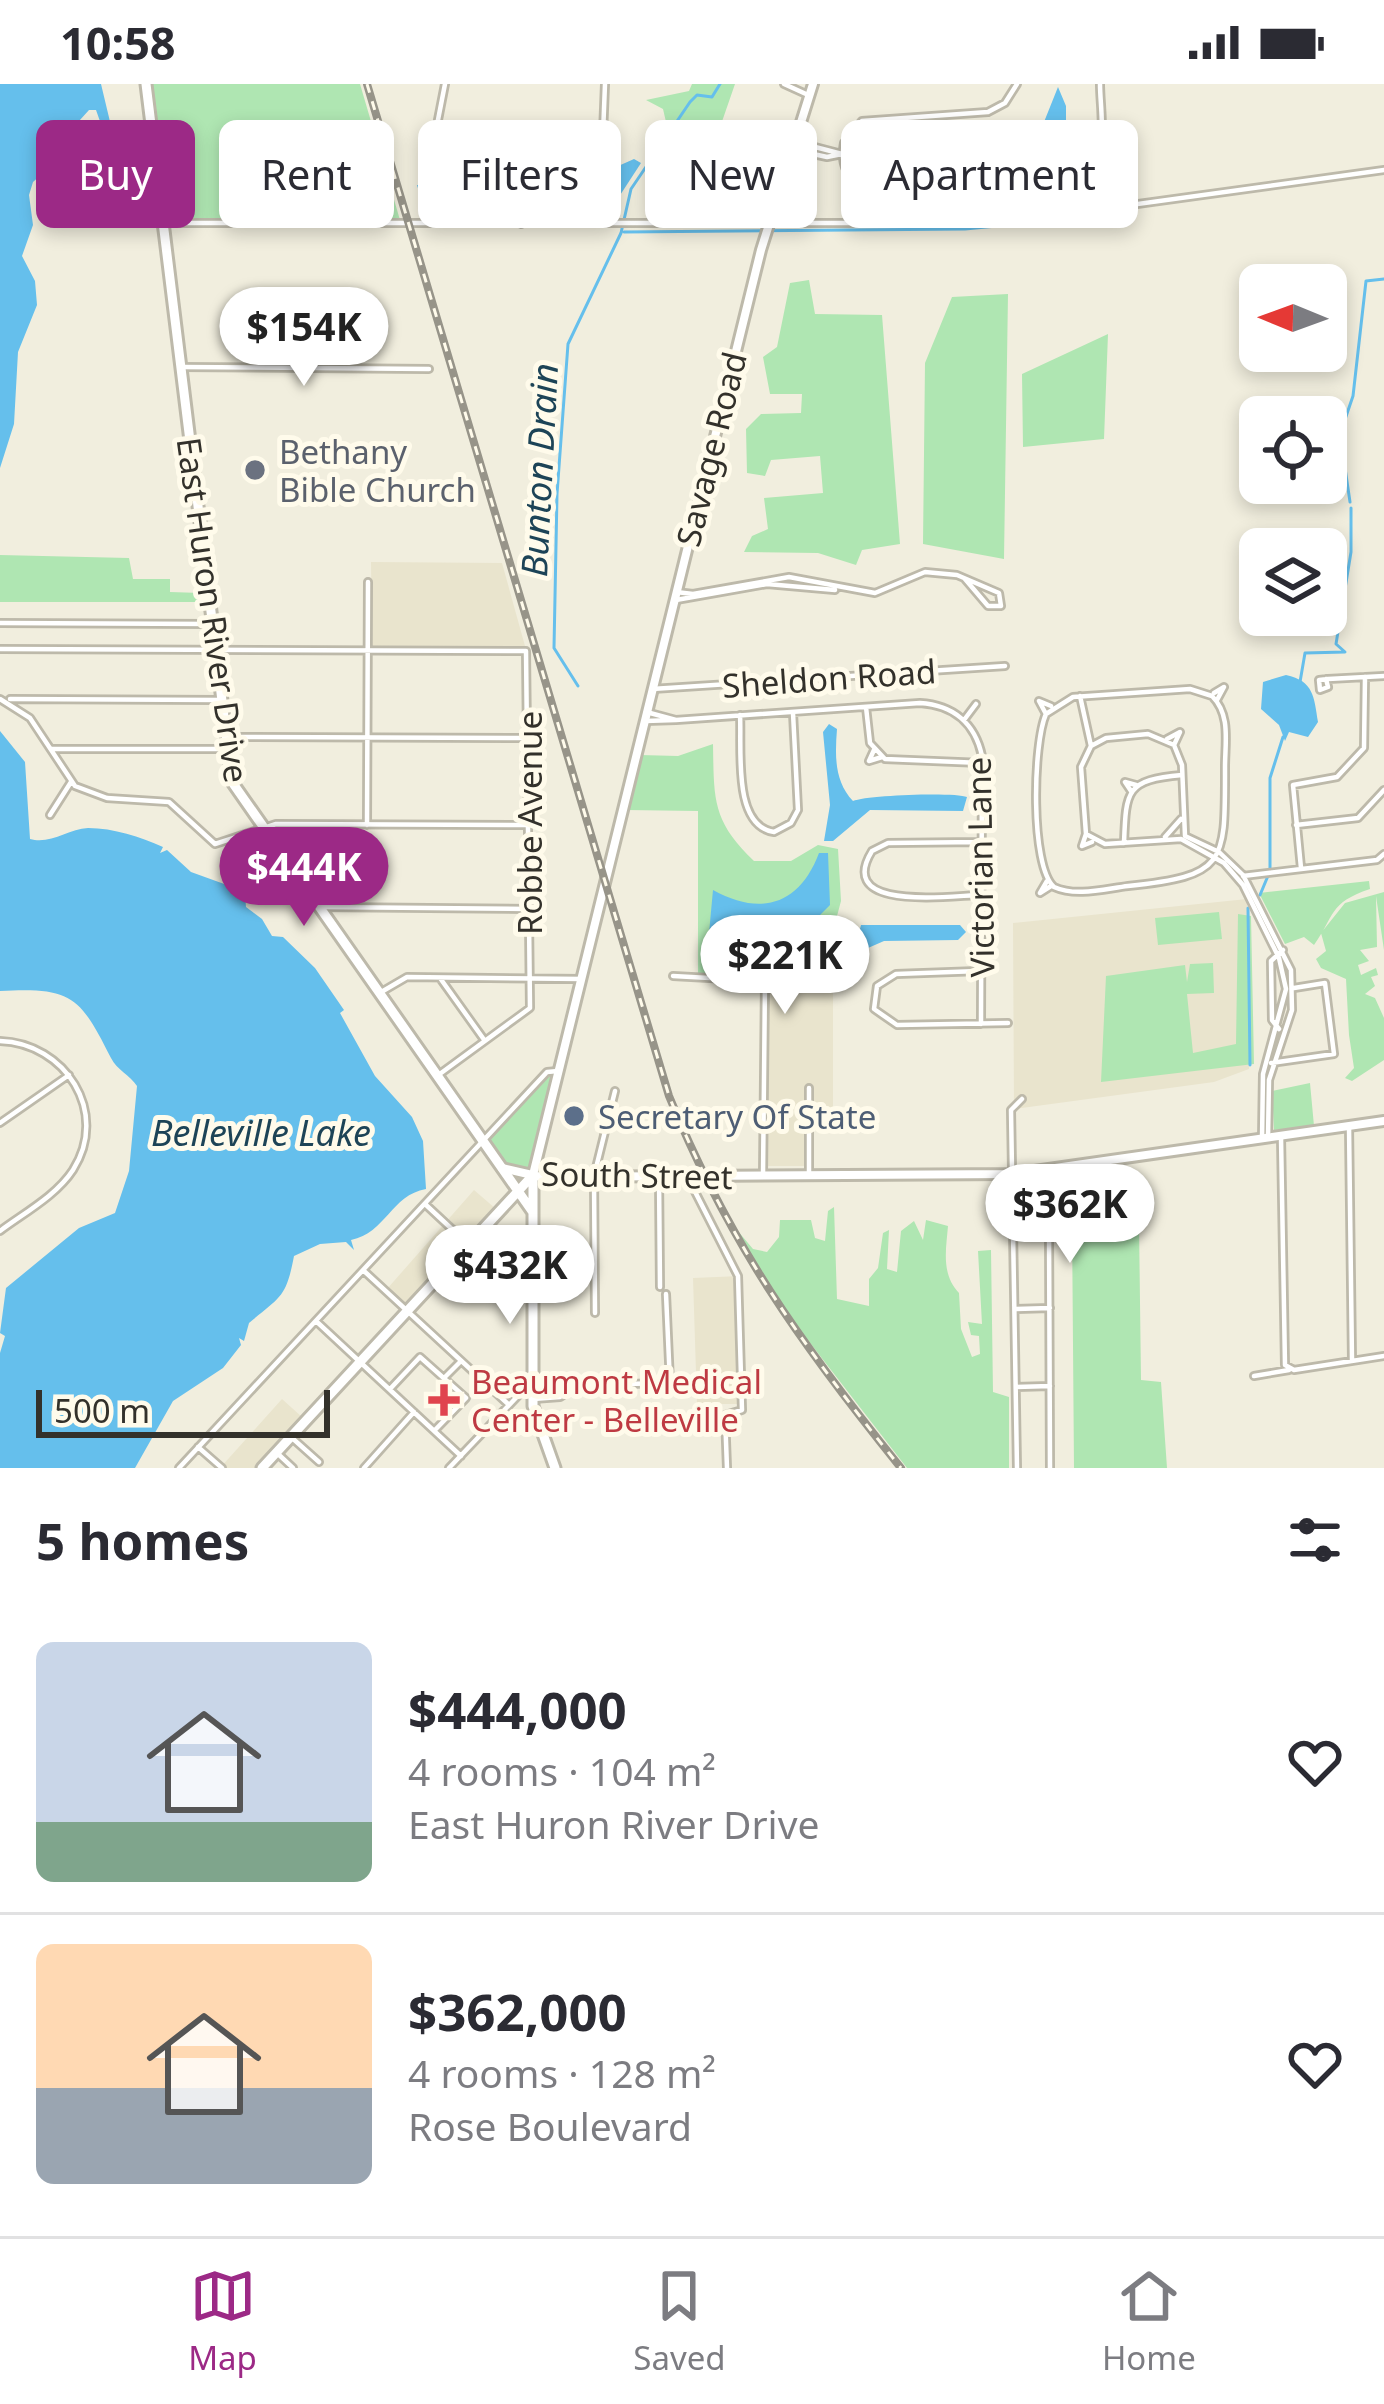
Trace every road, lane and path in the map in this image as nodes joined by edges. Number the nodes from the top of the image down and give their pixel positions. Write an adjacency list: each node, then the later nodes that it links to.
1 (146, 84): 8 (main road, East Huron River Drive)
2 (445, 84): 9 (street)
3 (605, 84): 10 (street)
4 (784, 84): 7 (street)
5 (1100, 84): 13 (street)
6 (1015, 87): 12 (street)
7 (810, 88): 11 (street, Savage Road)
8 (150, 120)
9 (438, 120)
10 (606, 120)
11 (800, 120)
12 (865, 120)
13 (1099, 120)
14 (1384, 170): 15 (street)
15 (817, 223)
16 (195, 224): 17 (street)
17 (418, 224)
18 (163, 228): 20 (main road, East Huron River Drive)
19 (767, 228): 24 (street, Savage Road)
20 (180, 367): 21 (street); 26 (main road, East Huron River Drive)
21 (428, 369)
22 (964, 579): 22 (street); 24 (street)
23 (368, 582): 29 (street)
24 (675, 596): 34 (street, Savage Road)
25 (0, 623): 26 (street)
26 (211, 624): 28 (main road, East Huron River Drive)
27 (0, 649): 28 (street)
28 (214, 649): 29 (street); 37 (main road, East Huron River Drive)
29 (368, 649): 46 (street); 48 (street, Robbe Avenue)
30 (1005, 666): 34 (street, Sheldon Road)
31 (1384, 676): 32 (street)
32 (1365, 677): 33 (street); 60 (street)
33 (1326, 679)
34 (652, 689): 44 (street, Savage Road)
35 (1080, 696): 40 (street); 49 (street); 65 (street)
36 (1, 699): 37 (street); 50 (street)
37 (220, 700): 47 (main road, East Huron River Drive)
38 (976, 704): 45 (street)
39 (866, 707): 41 (street, Victorian Lane); 45 (street, Victorian Lane); 52 (street)
40 (1052, 707): 42 (street); 42 (street)
41 (793, 712): 43 (street, Victorian Lane); 43 (street)
42 (1046, 714): 65 (street)
43 (740, 715): 44 (street, Victorian Lane)
44 (646, 717): 77 (street, Savage Road)
45 (964, 719): 52 (street, Victorian Lane)
46 (368, 736): 47 (street); 48 (street); 58 (street)
47 (225, 737): 51 (main road, East Huron River Drive)
48 (529, 738): 59 (street, Robbe Avenue)
49 (1090, 746): 53 (street); 64 (street)
50 (49, 749): 51 (street); 54 (street)
51 (226, 749): 61 (main road, East Huron River Drive)
52 (982, 763): 63 (street, Victorian Lane)
53 (1182, 775): 56 (street); 64 (street)
54 (71, 782): 57 (street); 61 (street)
55 (1384, 790): 60 (street)
56 (1181, 813): 62 (street); 65 (street)
57 (50, 815)
58 (367, 824): 59 (street); 61 (street)
59 (529, 825): 71 (street, Robbe Avenue)
60 (1296, 825): 67 (street)
61 (258, 826): 70 (main road, East Huron River Drive)
62 (1160, 838): 64 (street); 65 (street)
63 (982, 842): 69 (street, Victorian Lane); 69 (street)
64 (1124, 843)
65 (1217, 854): 68 (street)
66 (1384, 854): 67 (street)
67 (1301, 868): 68 (street)
68 (1241, 877): 72 (street)
69 (982, 895): 73 (street, Victorian Lane)
70 (316, 907): 71 (street); 79 (main road, East Huron River Drive)
71 (529, 909): 76 (street, Robbe Avenue)
72 (1279, 952): 78 (street); 82 (street)
73 (981, 971): 81 (street, Victorian Lane); 81 (street)
74 (674, 976): 104 (street)
75 (440, 977): 76 (street); 79 (street); 84 (street)
76 (530, 978): 77 (street); 84 (street, Robbe Avenue)
77 (581, 979): 86 (street, Savage Road)
78 (1290, 988): 82 (street); 85 (street)
79 (378, 994): 88 (main road, East Huron River Drive)
80 (1008, 1023): 81 (street)
81 (981, 1024)
82 (1281, 1029): 85 (street)
83 (0, 1041): 87 (street)
84 (485, 1041): 88 (street)
85 (1269, 1062): 96 (street); 96 (street)
86 (558, 1071): 97 (street); 100 (street, Savage Road)
87 (70, 1075): 93 (street); 110 (street)
88 (436, 1076): 97 (main road, East Huron River Drive)
89 (809, 1088): 105 (street)
90 (615, 1090): 101 (street)
91 (1022, 1099): 99 (street)
92 (1384, 1121): 94 (street, South Street)
93 (0, 1123)
94 (1349, 1126): 95 (street, South Street); 122 (street)
95 (1281, 1136): 96 (street, South Street); 124 (street)
96 (1265, 1138): 99 (street, South Street)
97 (483, 1142): 98 (main road, East Huron River Drive); 107 (street)
98 (500, 1167): 100 (street, South Street); 106 (main road, East Huron River Drive)
99 (1013, 1174): 105 (street, South Street); 109 (street)
100 (533, 1175): 101 (street, South Street); 106 (main road); 108 (main road)
101 (594, 1176): 102 (street, South Street); 118 (street)
102 (659, 1176): 103 (street, South Street); 113 (street)
103 (687, 1176): 104 (street, South Street); 147 (street)
104 (763, 1176): 105 (street, South Street)
105 (809, 1176)
106 (519, 1192): 108 (main road, East Huron River Drive); 111 (main road)
107 (425, 1204): 111 (street); 112 (street)
108 (532, 1211): 127 (main road)
109 (1016, 1224): 115 (street); 116 (street)
110 (0, 1231)
111 (469, 1245): 117 (main road)
112 (363, 1270): 117 (street); 119 (street)
113 (660, 1287)
114 (666, 1294): 131 (street)
115 (1050, 1309): 116 (street); 128 (street)
116 (1016, 1310): 129 (street)
117 (408, 1311): 121 (street); 123 (main road)
118 (595, 1313)
119 (316, 1322): 123 (street); 136 (street)
120 (1384, 1356): 122 (street)
121 (461, 1361): 126 (street); 132 (street)
122 (1352, 1361): 124 (street)
123 (360, 1362): 130 (street); 135 (main road)
124 (1287, 1368): 125 (street)
125 (1254, 1376)
126 (445, 1378): 130 (street); 134 (street)
127 (532, 1381): 131 (main road); 132 (street)
128 (1050, 1386): 129 (street); 149 (street)
129 (1016, 1387): 148 (street)
130 (390, 1390): 133 (street)
131 (532, 1399): 146 (main road)
132 (507, 1403): 138 (street)
133 (414, 1412): 134 (street); 144 (street)
134 (434, 1431): 138 (street)
135 (291, 1437): 137 (main road); 139 (street)
136 (199, 1447): 140 (street); 141 (street)
137 (277, 1453): 142 (main road); 143 (street)
138 (461, 1456): 145 (street)
139 (319, 1462)
140 (179, 1468)
141 (222, 1468)
142 (262, 1468)
143 (293, 1468)
144 (364, 1468)
145 (449, 1468)
146 (555, 1468)
147 (727, 1468)
148 (1017, 1468)
149 (1050, 1468)

